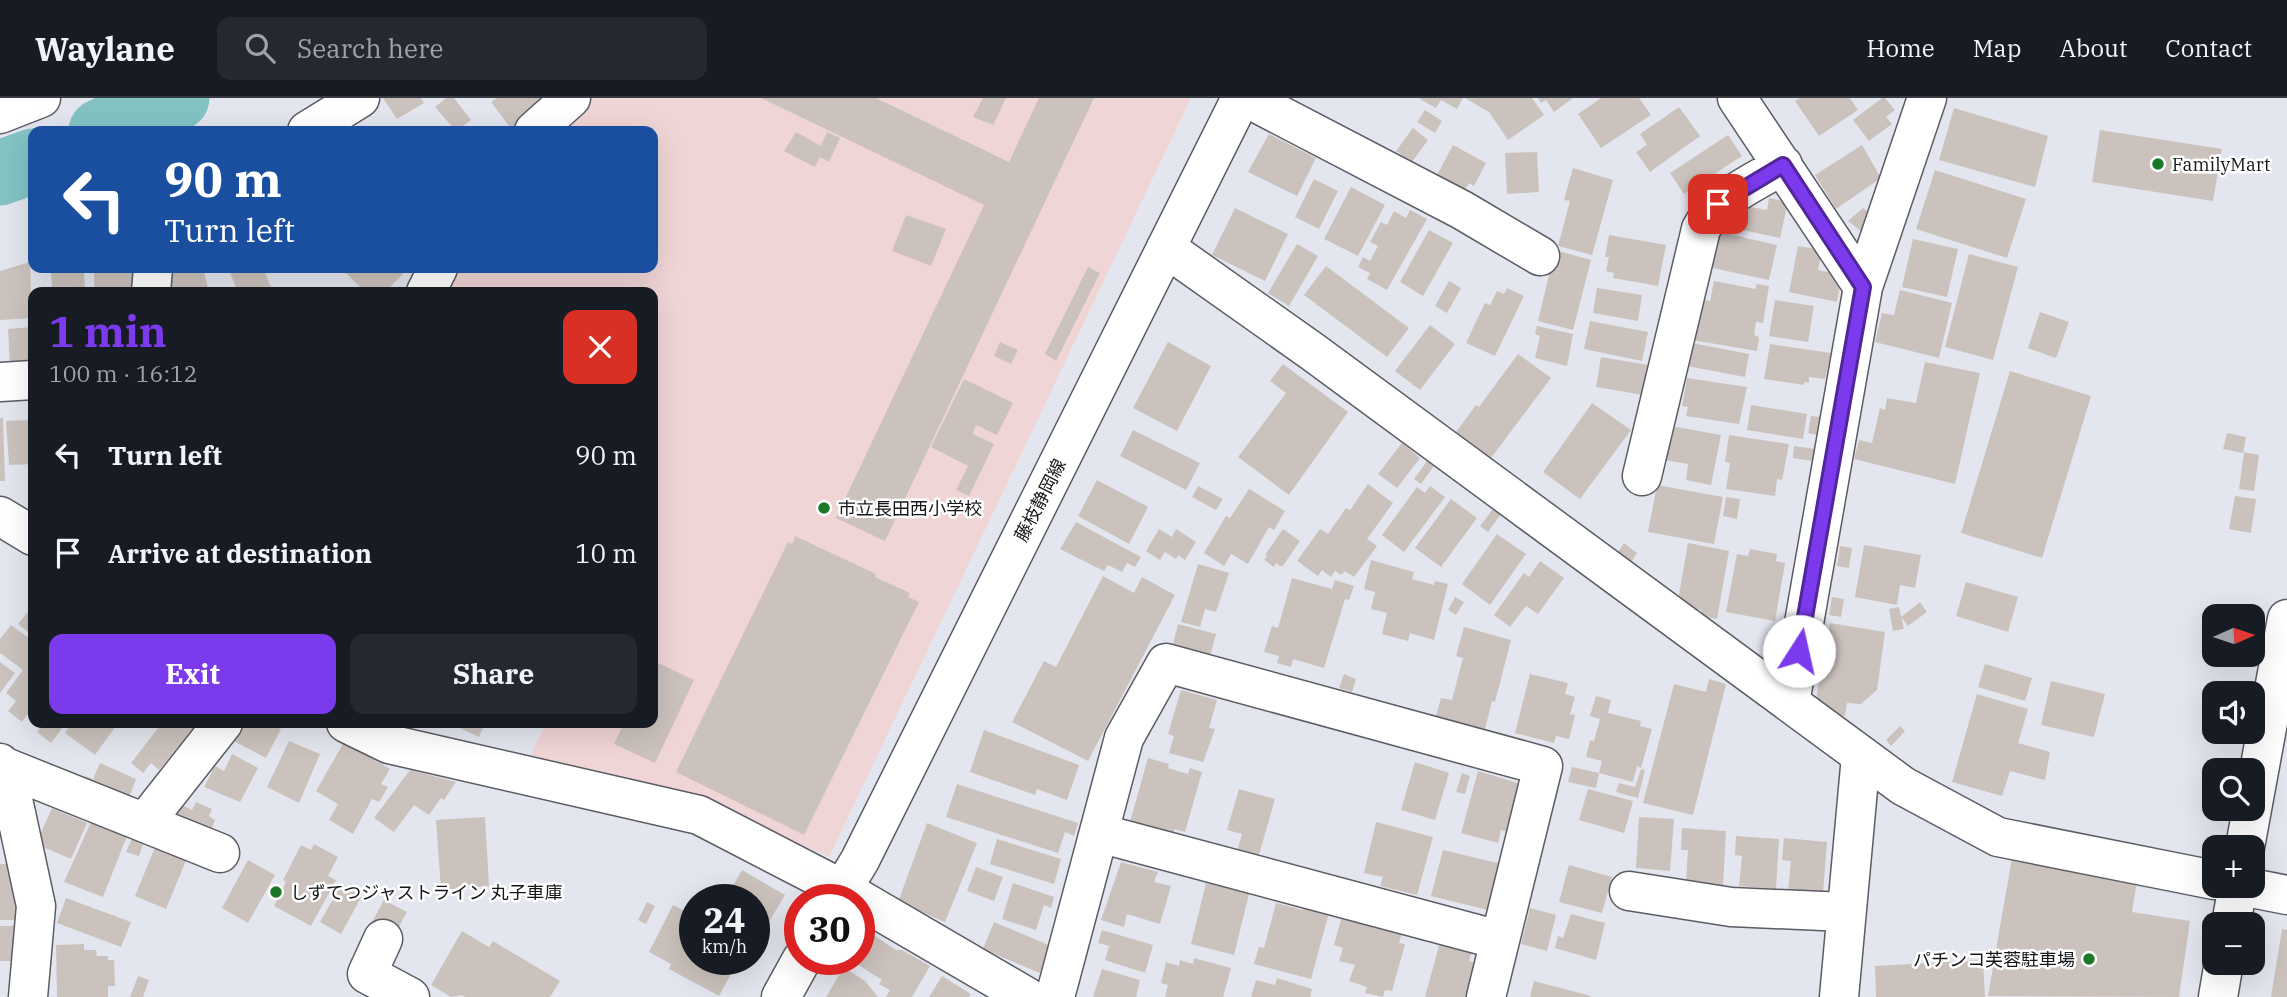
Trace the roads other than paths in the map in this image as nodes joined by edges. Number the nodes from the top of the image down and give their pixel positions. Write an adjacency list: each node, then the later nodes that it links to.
1 (41, 98): 8 (main road)
2 (360, 98): 9 (main road)
3 (571, 98): 10 (main road)
4 (1241, 98): 12 (main road, 藤枝静岡線)
5 (1247, 98): 13 (main road)
6 (1737, 98): 11 (main road)
7 (1927, 98): 14 (main road)
8 (0, 114)
9 (315, 126)
10 (540, 126)
11 (1783, 165): 14 (main road); 17 (main road)
12 (1166, 248): 21 (main road); 32 (main road, 藤枝静岡線)
13 (1540, 256)
14 (1863, 287): 21 (main road)
15 (28, 380): 16 (main road)
16 (0, 382)
17 (1642, 476)
18 (0, 516): 19 (main road)
19 (28, 533)
20 (2287, 619): 28 (main road)
21 (1790, 703): 24 (main road)
22 (219, 728): 26 (main road)
23 (356, 728): 31 (main road)
24 (1861, 756): 30 (main road); 36 (main road)
25 (0, 764): 26 (main road); 42 (main road)
26 (145, 822): 29 (main road)
27 (1099, 833): 39 (main road); 39 (main road); 46 (main road)
28 (2247, 835)
29 (220, 853)
30 (2202, 878)
31 (821, 884)
32 (845, 884)
33 (1629, 891): 36 (main road)
34 (2265, 891): 35 (main road)
35 (2287, 895)
36 (1845, 912): 48 (main road)
37 (875, 914): 45 (main road)
38 (383, 939): 43 (main road)
39 (1499, 940): 47 (main road)
40 (793, 975): 44 (main road)
41 (2222, 975): 49 (main road)
42 (19, 981)
43 (411, 997)
44 (780, 997)
45 (1027, 997)
46 (1055, 997)
47 (1486, 997)
48 (1839, 997)
49 (2218, 997)

